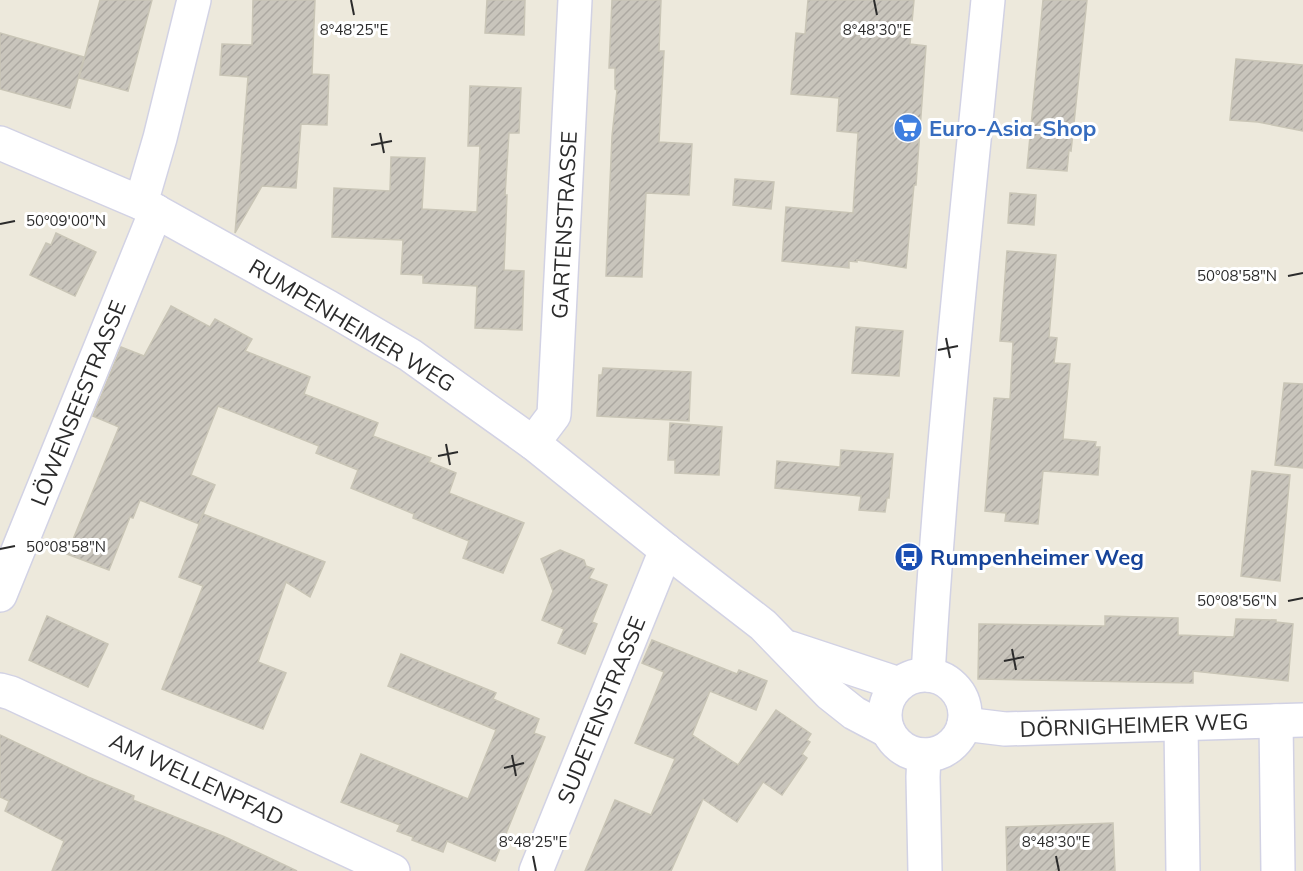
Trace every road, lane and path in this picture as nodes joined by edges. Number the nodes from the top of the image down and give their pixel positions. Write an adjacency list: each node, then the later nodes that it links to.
1 (194, 0): 5 (street, LÖWENSEESTRASSE)
2 (575, 0): 6 (street, GARTENSTRASSE)
3 (988, 0): 10 (street)
4 (0, 143): 5 (street, RUMPENHEIMER WEG)
5 (148, 207): 6 (street, RUMPENHEIMER WEG); 8 (street, LÖWENSEESTRASSE)
6 (533, 443): 7 (street, RUMPENHEIMER WEG)
7 (666, 550): 9 (street, RUMPENHEIMER WEG); 18 (street, SUDETENSTRASSE)
8 (0, 595)
9 (786, 646): 10 (street, RUMPENHEIMER WEG); 15 (street, RUMPENHEIMER WEG)
10 (914, 679): 13 (street); 15 (street)
11 (0, 690): 17 (street, AM WELLENPFAD)
12 (1289, 721): 14 (street, DÖRNIGHEIMER WEG); 21 (street)
13 (964, 724): 14 (street, DÖRNIGHEIMER WEG); 16 (street)
14 (1181, 724): 20 (street)
15 (888, 731): 16 (street)
16 (924, 755): 19 (street)
17 (393, 871)
18 (536, 871)
19 (925, 871)
20 (1183, 871)
21 (1278, 871)

